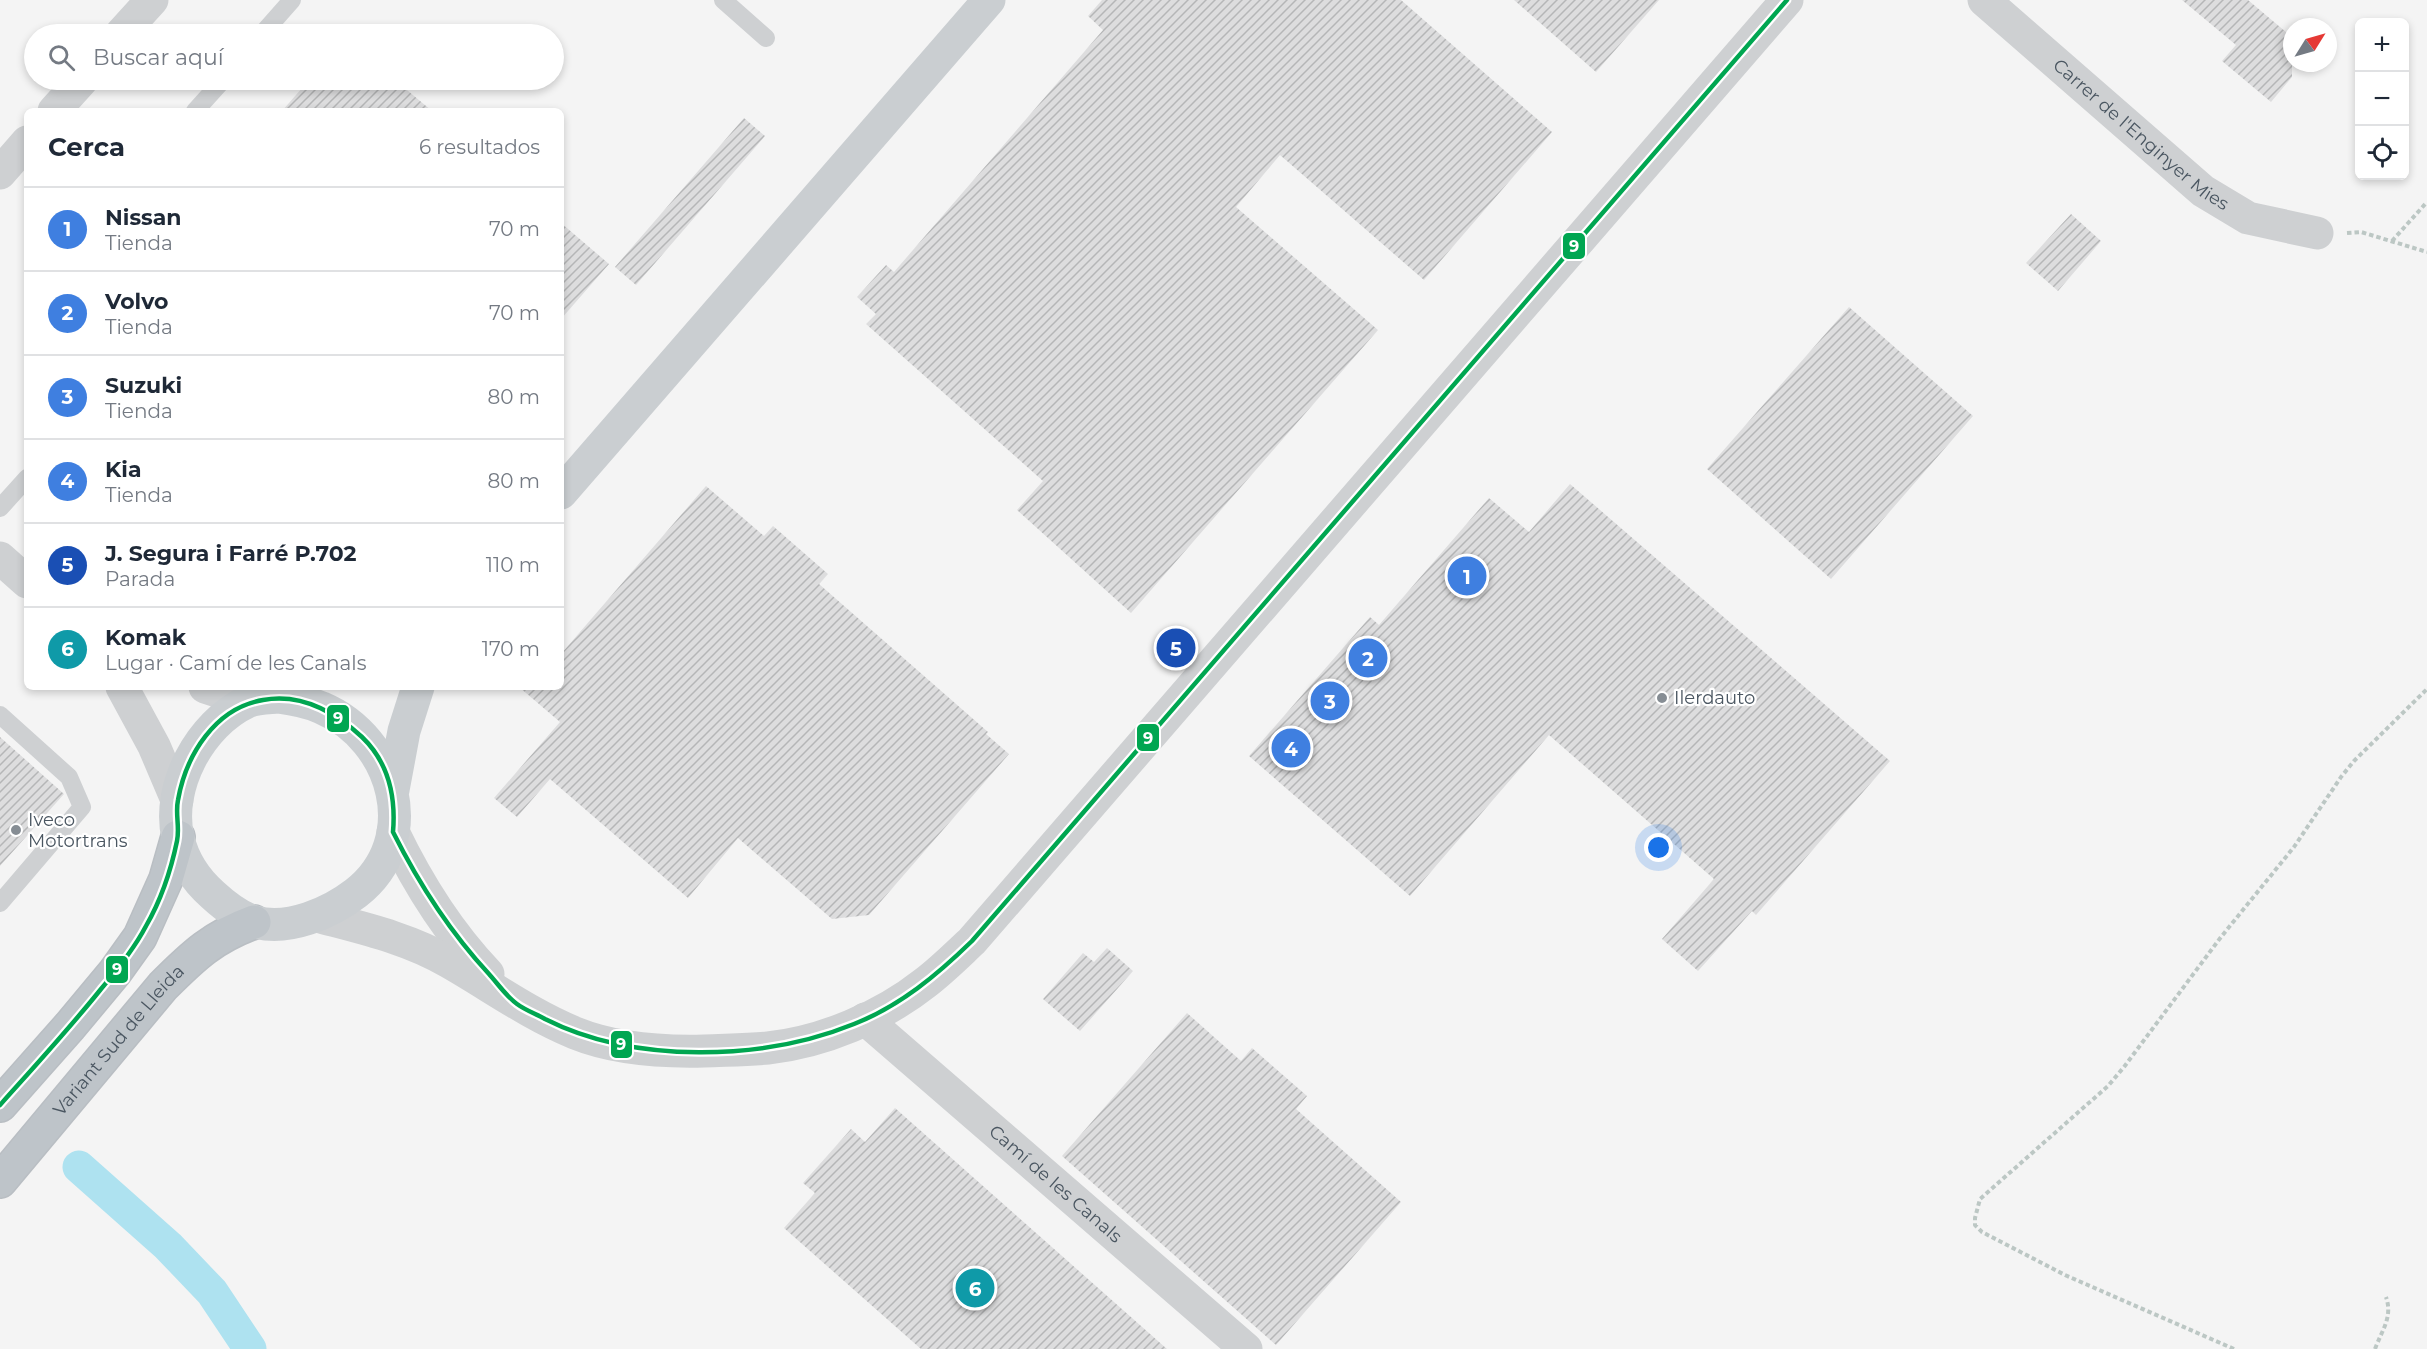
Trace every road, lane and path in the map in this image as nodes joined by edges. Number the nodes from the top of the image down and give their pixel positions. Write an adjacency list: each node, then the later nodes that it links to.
1 (152, 0): 7 (street)
2 (292, 0): 8 (lane)
3 (723, 0): 9 (lane)
4 (989, 0): 21 (main road)
5 (1787, 0): 41 (street)
6 (1984, 0): 17 (street, Carrer de l'Enginyer Mies)
7 (130, 24)
8 (271, 24)
9 (766, 38)
10 (73, 90): 12 (street)
11 (214, 90): 13 (lane)
12 (57, 108)
13 (198, 108)
14 (24, 148): 15 (street)
15 (0, 173)
16 (2427, 202): 18 (path)
17 (2317, 233): 18 (path)
18 (2392, 241): 19 (path)
19 (2427, 252)
20 (24, 481): 22 (lane)
21 (564, 490)
22 (0, 508)
23 (0, 558): 24 (street)
24 (24, 579)
25 (2427, 689): 48 (path)
26 (124, 690): 34 (street)
27 (214, 690): 31 (street)
28 (319, 690): 30 (main road)
29 (417, 690): 33 (main road)
30 (292, 699): 31 (main road); 33 (main road)
31 (248, 702): 34 (main road)
32 (0, 715): 37 (lane)
33 (393, 790): 35 (main road)
34 (177, 801): 36 (main road)
35 (393, 832): 38 (main road); 40 (street)
36 (178, 837): 39 (main road); 42 (highway)
37 (0, 903)
38 (317, 916): 39 (main road); 40 (street)
39 (254, 921): 43 (highway, Variant Sud de Lleida)
40 (519, 1006): 41 (street)
41 (865, 1019): 47 (street, Camí de les Canals)
42 (0, 1105)
43 (26, 1150): 44 (highway, Variant Sud de Lleida); 45 (highway)
44 (0, 1181)
45 (0, 1191)
46 (2386, 1297): 49 (path)
47 (1246, 1349)
48 (2234, 1349)
49 (2375, 1349)

